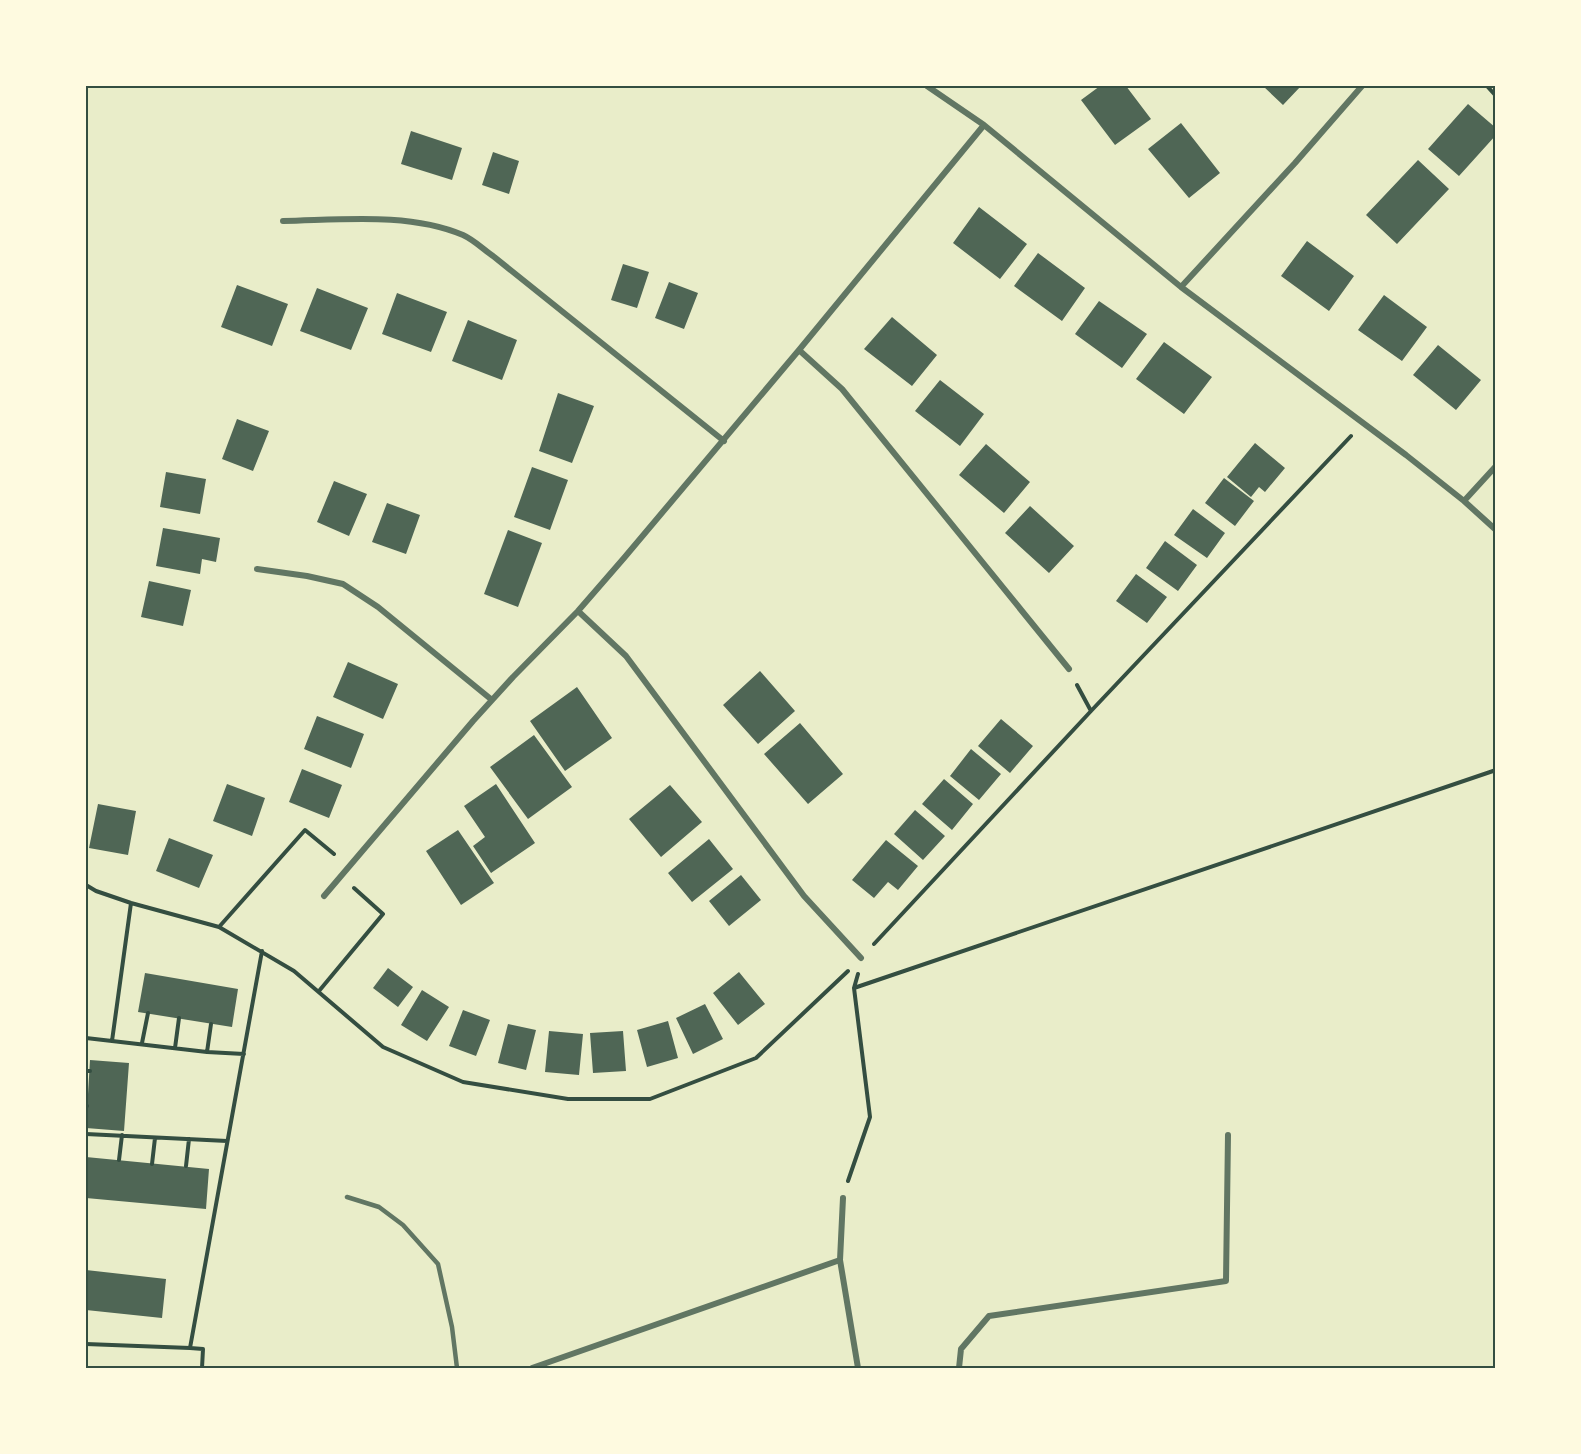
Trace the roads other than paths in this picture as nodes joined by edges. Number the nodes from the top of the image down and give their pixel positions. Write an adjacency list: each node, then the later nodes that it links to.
1 (927, 86): 3 (street)
2 (1362, 86): 5 (street)
3 (984, 125): 5 (street); 6 (street)
4 (283, 221): 7 (street)
5 (1181, 287): 9 (street)
6 (799, 350): 7 (street); 13 (street)
7 (723, 441): 12 (street)
8 (1496, 466): 9 (street)
9 (1464, 501): 10 (street)
10 (1496, 530)
11 (257, 569): 14 (street)
12 (578, 611): 14 (street); 16 (street)
13 (1069, 669)
14 (492, 700): 15 (street)
15 (324, 896)
16 (861, 958)
17 (1228, 1135): 24 (street)
18 (347, 1197): 21 (lane)
19 (843, 1198): 20 (street)
20 (840, 1260): 22 (street); 23 (street)
21 (457, 1368)
22 (532, 1368)
23 (858, 1368)
24 (959, 1368)

